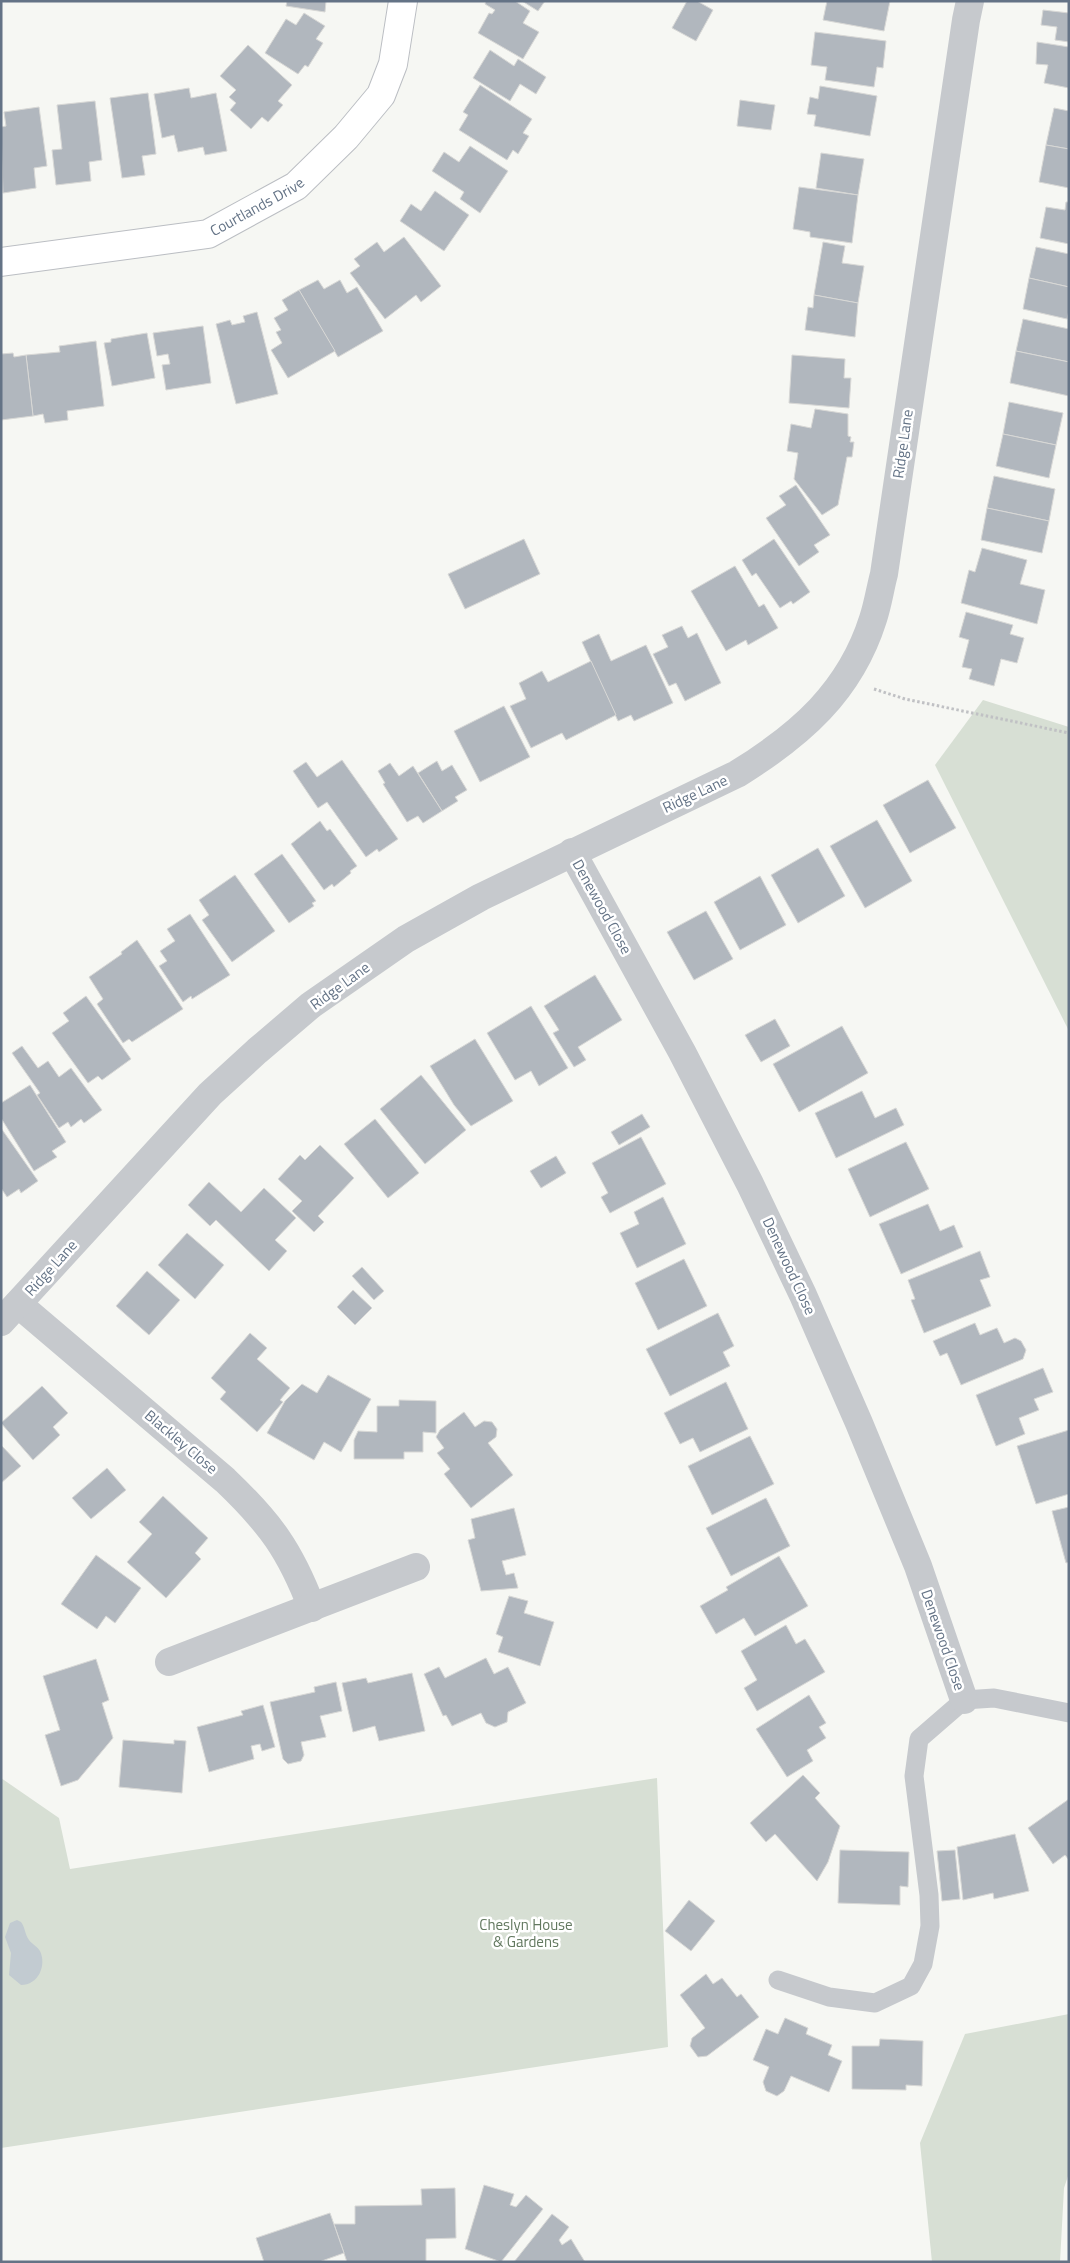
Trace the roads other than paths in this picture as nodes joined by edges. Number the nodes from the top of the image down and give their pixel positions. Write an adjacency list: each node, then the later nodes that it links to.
1 (404, 1): 3 (street, Courtlands Drive)
2 (970, 1): 4 (street, Ridge Lane)
3 (1, 262)
4 (572, 852): 5 (street, Ridge Lane); 9 (street, Denewood Close)
5 (9, 1313): 7 (street, Blackley Close)
6 (416, 1567): 7 (street)
7 (312, 1608): 8 (street)
8 (170, 1662)
9 (964, 1700): 10 (lane); 11 (lane)
10 (1069, 1713)
11 (778, 1980)

